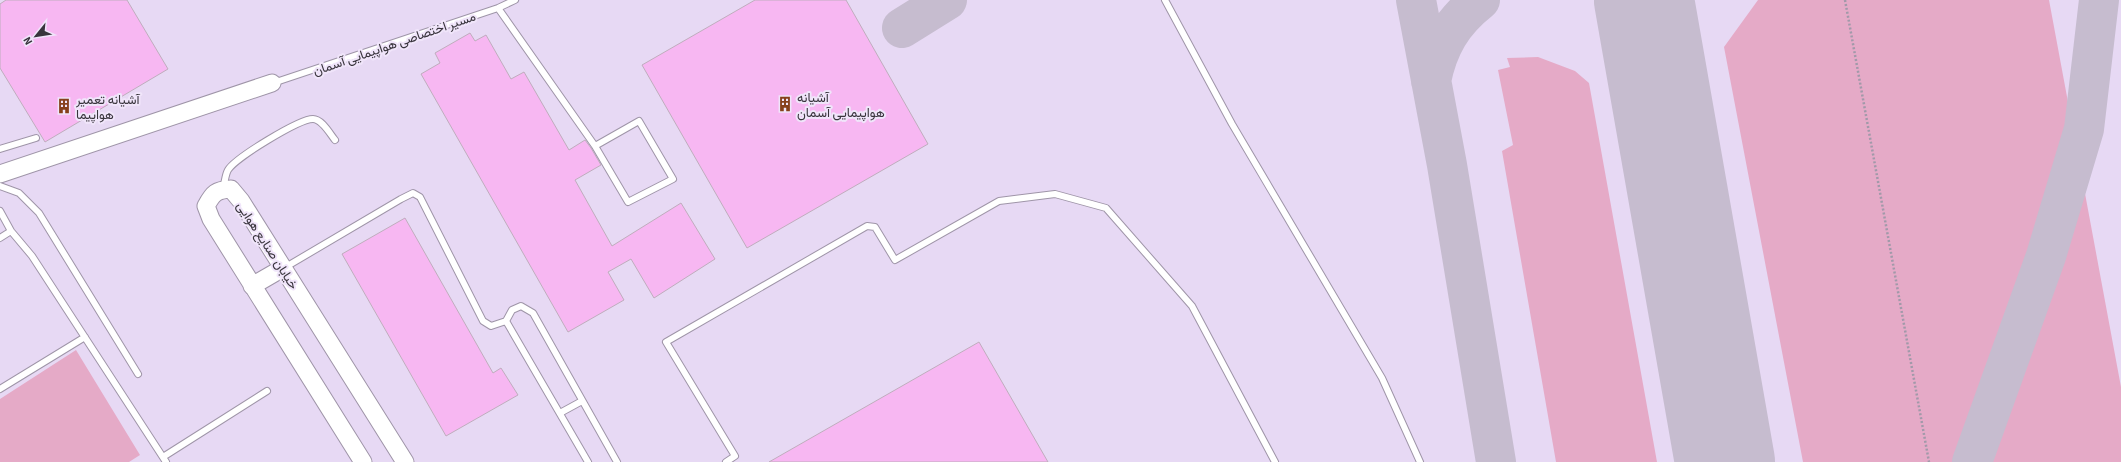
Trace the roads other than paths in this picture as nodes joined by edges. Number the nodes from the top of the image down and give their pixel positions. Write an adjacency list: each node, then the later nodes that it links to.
1 (515, 0): 3 (lane, مسیر اختصاصی هواپیمایی آسمان)
2 (1165, 0): 31 (lane)
3 (498, 8): 4 (lane, مسیر اختصاصی هواپیمایی آسمان); 7 (lane)
4 (272, 84): 9 (street)
5 (36, 138): 8 (lane)
6 (335, 140): 11 (lane)
7 (595, 146): 7 (lane)
8 (0, 149)
9 (0, 174)
10 (0, 186): 19 (lane)
11 (223, 190): 15 (street, خیابان صنایع هوایی); 16 (street)
12 (0, 211): 13 (lane)
13 (11, 231): 14 (lane); 18 (lane)
14 (0, 238)
15 (283, 268): 16 (street); 17 (lane); 26 (street, خیابان صنایع هوایی)
16 (252, 286): 25 (street)
17 (506, 321): 22 (lane); 23 (lane)
18 (85, 337): 20 (lane); 24 (lane)
19 (138, 374)
20 (0, 389)
21 (268, 391): 24 (lane)
22 (582, 401): 23 (lane); 28 (lane)
23 (560, 413): 27 (lane)
24 (164, 459)
25 (363, 462)
26 (405, 462)
27 (588, 462)
28 (617, 462)
29 (726, 462): 30 (lane)
30 (1276, 462)
31 (1420, 462)

